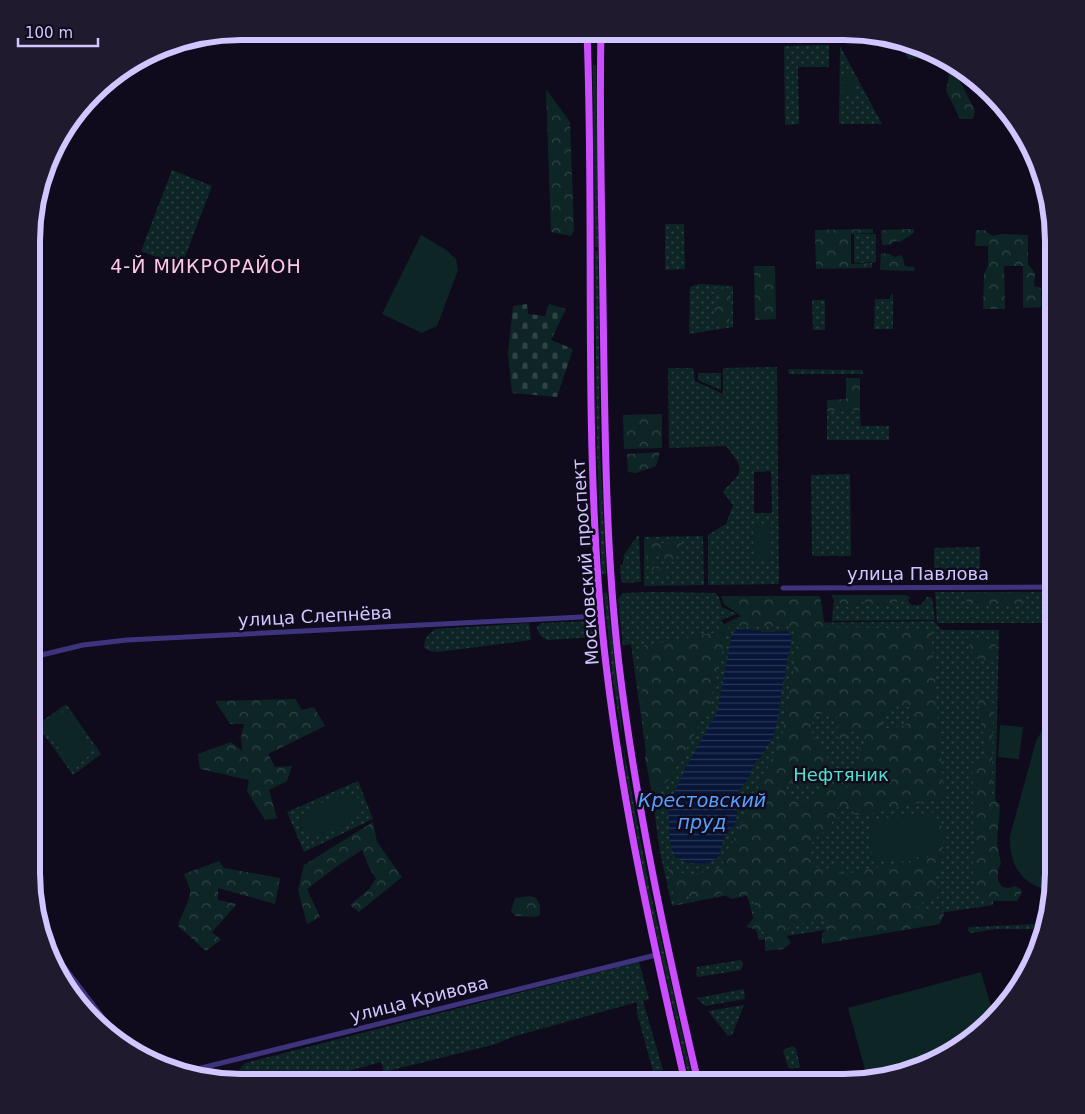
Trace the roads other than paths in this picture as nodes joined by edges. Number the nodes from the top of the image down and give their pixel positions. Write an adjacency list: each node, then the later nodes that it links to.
1 (587, 40): 3 (main road, Московский проспект)
2 (601, 40): 4 (main road, Московский проспект)
3 (588, 61): 4 (main road); 6 (main road, Московский проспект)
4 (601, 61): 7 (main road, Московский проспект)
5 (1045, 587): 8 (street, улица Павлова)
6 (598, 588): 7 (street); 9 (main road, Московский проспект)
7 (611, 588): 11 (main road, Московский проспект)
8 (782, 588)
9 (601, 616): 10 (street, улица Слепнёва); 12 (main road, Московский проспект)
10 (40, 655)
11 (629, 738): 12 (main road); 18 (main road, Московский проспект)
12 (616, 740): 13 (main road, Московский проспект)
13 (656, 954): 16 (street, улица Кривова); 17 (main road, Московский проспект)
14 (63, 965): 15 (street)
15 (104, 1020)
16 (195, 1068)
17 (683, 1074)
18 (696, 1074)

